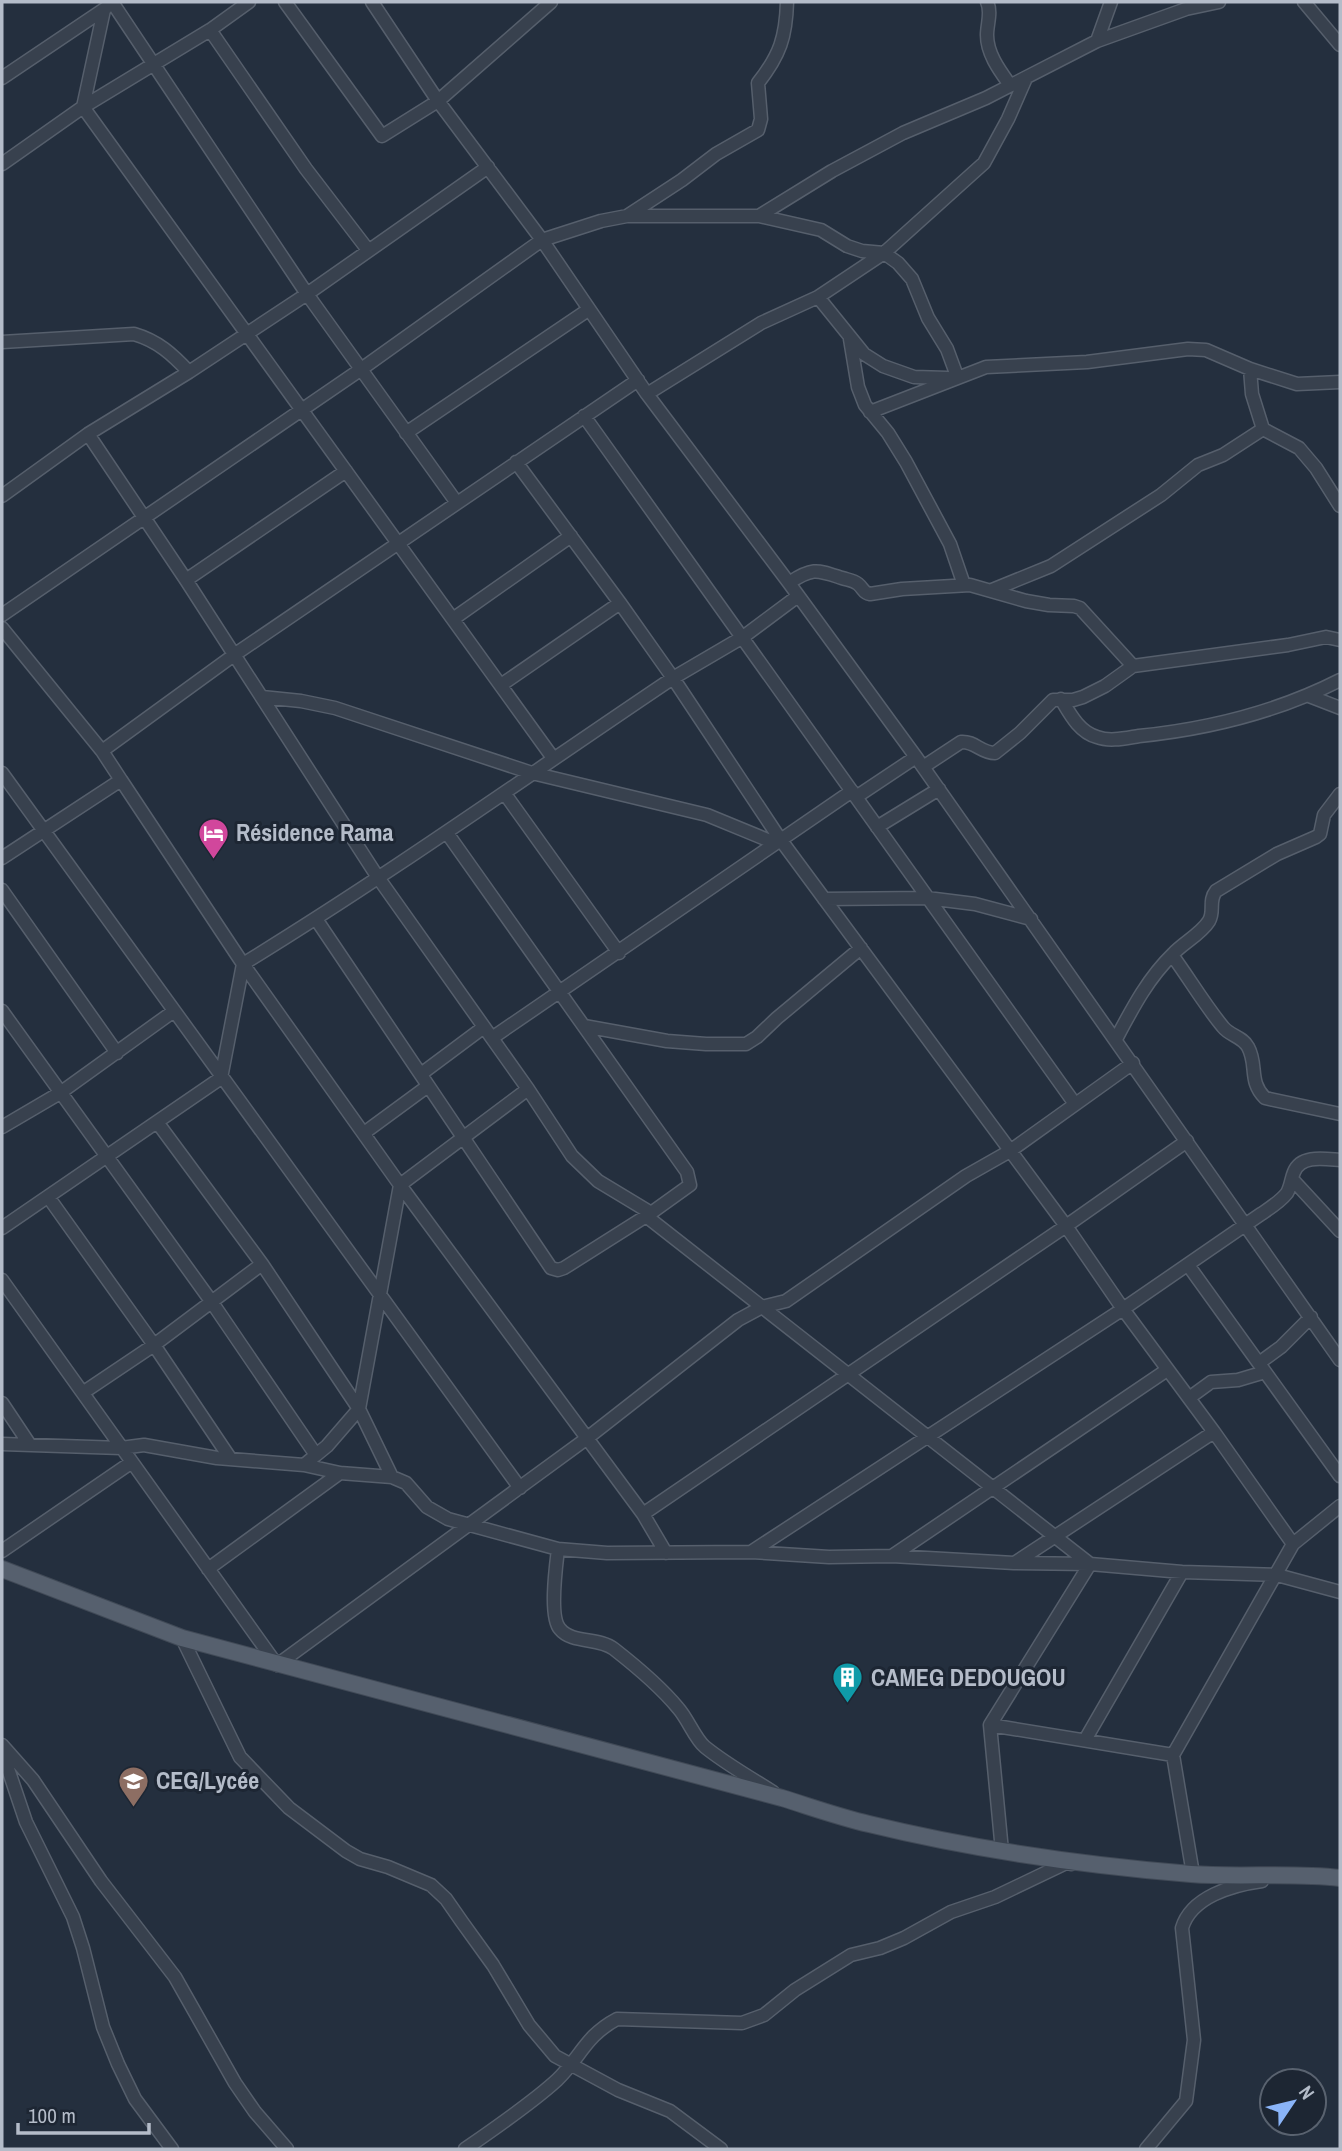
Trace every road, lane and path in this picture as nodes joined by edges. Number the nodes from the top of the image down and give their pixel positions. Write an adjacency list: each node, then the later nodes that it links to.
1 (249, 2): 11 (street)
2 (285, 2): 18 (street)
3 (372, 2): 18 (street)
4 (551, 2): 18 (street)
5 (787, 2): 22 (street)
6 (987, 2): 17 (street)
7 (1111, 2): 12 (street)
8 (1219, 2): 12 (street)
9 (1304, 2): 13 (street)
10 (110, 5): 14 (street); 15 (street); 19 (street)
11 (210, 30): 14 (street); 25 (street)
12 (1097, 41): 16 (street)
13 (1340, 45)
14 (154, 66): 19 (street); 27 (street)
15 (2, 78)
16 (1026, 78): 17 (street); 26 (street)
17 (1010, 85): 23 (street)
18 (438, 101): 21 (street)
19 (83, 107): 20 (street); 30 (street)
20 (2, 164)
21 (488, 167): 24 (street); 25 (street)
22 (626, 216): 23 (street); 24 (street)
23 (759, 216): 26 (street)
24 (542, 240): 29 (street); 34 (street)
25 (368, 250): 27 (street)
26 (884, 253): 28 (street); 36 (street)
27 (307, 294): 30 (street); 34 (street)
28 (818, 297): 31 (street); 39 (street)
29 (588, 310): 37 (street); 44 (street)
30 (247, 334): 35 (street); 40 (street)
31 (850, 339): 36 (street); 41 (street)
32 (2, 342): 35 (street)
33 (1250, 369): 36 (street); 38 (street); 43 (street)
34 (360, 370): 40 (street); 44 (street)
35 (190, 372): 45 (street)
36 (955, 377): 41 (street)
37 (638, 380): 39 (street); 42 (street)
38 (1340, 382)
39 (647, 394): 55 (street)
40 (300, 410): 47 (street); 51 (street)
41 (870, 412): 56 (street)
42 (584, 416): 46 (street); 63 (street)
43 (1263, 429): 50 (street); 57 (street)
44 (406, 433): 49 (street)
45 (88, 434): 48 (street); 51 (street)
46 (516, 462): 49 (street); 52 (street)
47 (346, 471): 53 (street); 54 (street)
48 (2, 496)
49 (457, 503): 53 (street)
50 (1340, 506)
51 (143, 519): 54 (street); 60 (street)
52 (571, 536): 59 (street); 61 (street)
53 (398, 543): 61 (street); 65 (street)
54 (186, 580): 65 (street)
55 (789, 583): 56 (street); 58 (street)
56 (964, 585): 57 (street)
57 (992, 590): 66 (street)
58 (798, 596): 63 (street); 76 (street)
59 (620, 603): 67 (street); 69 (street)
60 (2, 615)
61 (453, 619): 69 (street)
62 (2, 628): 74 (street)
63 (743, 637): 67 (street); 82 (street)
64 (1340, 640): 66 (street)
65 (234, 655): 71 (street); 74 (street)
66 (1133, 666): 72 (street)
67 (673, 678): 75 (street); 87 (street)
68 (1340, 680): 70 (street)
69 (501, 685): 75 (street)
70 (1309, 696): 72 (street); 73 (street)
71 (262, 697): 78 (street); 89 (street)
72 (1061, 699): 76 (street)
73 (1340, 708)
74 (102, 751): 79 (street)
75 (553, 758): 78 (street)
76 (920, 762): 80 (street); 82 (street)
77 (2, 773): 85 (street)
78 (532, 773): 81 (street); 87 (street)
79 (121, 780): 85 (street); 98 (street)
80 (939, 789): 84 (street); 94 (street)
81 (505, 794): 86 (street); 96 (street)
82 (854, 794): 84 (street); 87 (street)
83 (1340, 794): 97 (street)
84 (877, 827): 91 (street)
85 (43, 832): 88 (street); 101 (street)
86 (447, 833): 89 (street); 99 (street)
87 (777, 841): 92 (street); 96 (street)
88 (2, 858)
89 (377, 876): 93 (street); 103 (street)
90 (2, 890): 106 (street)
91 (927, 898): 92 (street); 94 (street); 112 (street)
92 (824, 899): 95 (street)
93 (316, 919): 98 (street); 109 (street)
94 (1031, 919): 105 (street)
95 (861, 948): 102 (street); 119 (street)
96 (619, 953): 99 (street)
97 (1172, 955): 105 (street); 113 (street)
98 (243, 964): 108 (street); 116 (street)
99 (561, 992): 102 (street); 104 (street)
100 (2, 1011): 111 (street)
101 (174, 1011): 106 (street); 108 (street)
102 (584, 1026): 125 (street)
103 (484, 1027): 104 (street); 109 (street)
104 (492, 1038): 110 (street)
105 (1116, 1039): 107 (street)
106 (117, 1053): 111 (street)
107 (1133, 1063): 112 (street); 118 (street)
108 (221, 1078): 114 (street); 133 (street)
109 (424, 1080): 116 (street); 117 (street)
110 (528, 1089): 117 (street); 125 (street)
111 (60, 1093): 115 (street); 120 (street)
112 (1075, 1104): 119 (street)
113 (1340, 1114)
114 (157, 1122): 120 (street); 130 (street)
115 (2, 1127)
116 (364, 1133): 123 (street)
117 (463, 1138): 123 (street); 125 (street)
118 (1187, 1140): 126 (street); 127 (street)
119 (1010, 1151): 127 (street); 135 (street)
120 (107, 1158): 124 (street); 134 (street)
121 (1340, 1160): 122 (street)
122 (1293, 1180): 126 (street); 129 (street)
123 (401, 1185): 133 (street); 149 (street)
124 (48, 1198): 128 (street); 138 (street)
125 (648, 1215): 135 (street)
126 (1246, 1224): 131 (street); 137 (street)
127 (1066, 1226): 136 (street); 142 (street)
128 (2, 1228)
129 (1340, 1231)
130 (262, 1264): 134 (street); 146 (street)
131 (1188, 1265): 136 (street); 140 (street)
132 (2, 1280): 143 (street)
133 (380, 1296): 146 (street); 160 (street)
134 (211, 1301): 138 (street); 153 (street)
135 (762, 1307): 142 (street); 149 (street)
136 (1123, 1309): 141 (street); 148 (street)
137 (1311, 1317): 139 (street); 140 (street)
138 (154, 1345): 143 (street); 154 (street)
139 (1340, 1360)
140 (1262, 1368): 144 (street); 158 (street)
141 (1167, 1370): 144 (street); 161 (street)
142 (848, 1374): 148 (street); 163 (street)
143 (84, 1392): 152 (street)
144 (1189, 1398): 147 (street)
145 (2, 1403): 151 (street)
146 (359, 1409): 153 (street); 159 (street)
147 (1214, 1432): 165 (street); 166 (street)
148 (928, 1437): 161 (street); 169 (street)
149 (586, 1439): 160 (street); 163 (street)
150 (2, 1444): 151 (street)
151 (30, 1446): 152 (street)
152 (121, 1448): 154 (street); 155 (street)
153 (316, 1455): 156 (street)
154 (230, 1458): 156 (street)
155 (131, 1462): 168 (street); 175 (street)
156 (304, 1465): 157 (street)
157 (340, 1473): 159 (street); 175 (street)
158 (1340, 1476)
159 (392, 1477): 164 (street)
160 (520, 1488): 164 (street)
161 (993, 1488): 165 (street); 171 (street)
162 (1340, 1506): 166 (street)
163 (643, 1514): 170 (street)
164 (466, 1526): 167 (street); 180 (street)
165 (1055, 1536): 172 (street); 173 (street)
166 (1293, 1544): 177 (street)
167 (558, 1549): 170 (street); 186 (street)
168 (2, 1551)
169 (751, 1552): 170 (street); 171 (street)
170 (666, 1553)
171 (892, 1556): 172 (street)
172 (1014, 1563): 173 (street)
173 (1090, 1564): 176 (street); 181 (street)
174 (2, 1569): 179 (main road)
175 (208, 1569): 180 (street)
176 (1182, 1572): 177 (street); 182 (street)
177 (1277, 1575): 178 (street); 185 (street)
178 (1340, 1592)
179 (183, 1638): 180 (main road); 192 (street)
180 (277, 1665): 186 (main road)
181 (989, 1725): 182 (street); 187 (street)
182 (1085, 1740): 185 (street)
183 (2, 1745): 194 (street)
184 (2, 1751): 193 (street)
185 (1173, 1755): 189 (street)
186 (782, 1798): 187 (main road)
187 (1002, 1851): 188 (main road)
188 (1171, 1872): 189 (main road); 192 (street)
189 (1193, 1874): 190 (main road)
190 (1308, 1874): 191 (main road); 197 (street)
191 (1340, 1878)
192 (569, 2065): 195 (street); 196 (street)
193 (172, 2149)
194 (287, 2149)
195 (465, 2149)
196 (720, 2149)
197 (1146, 2149)

